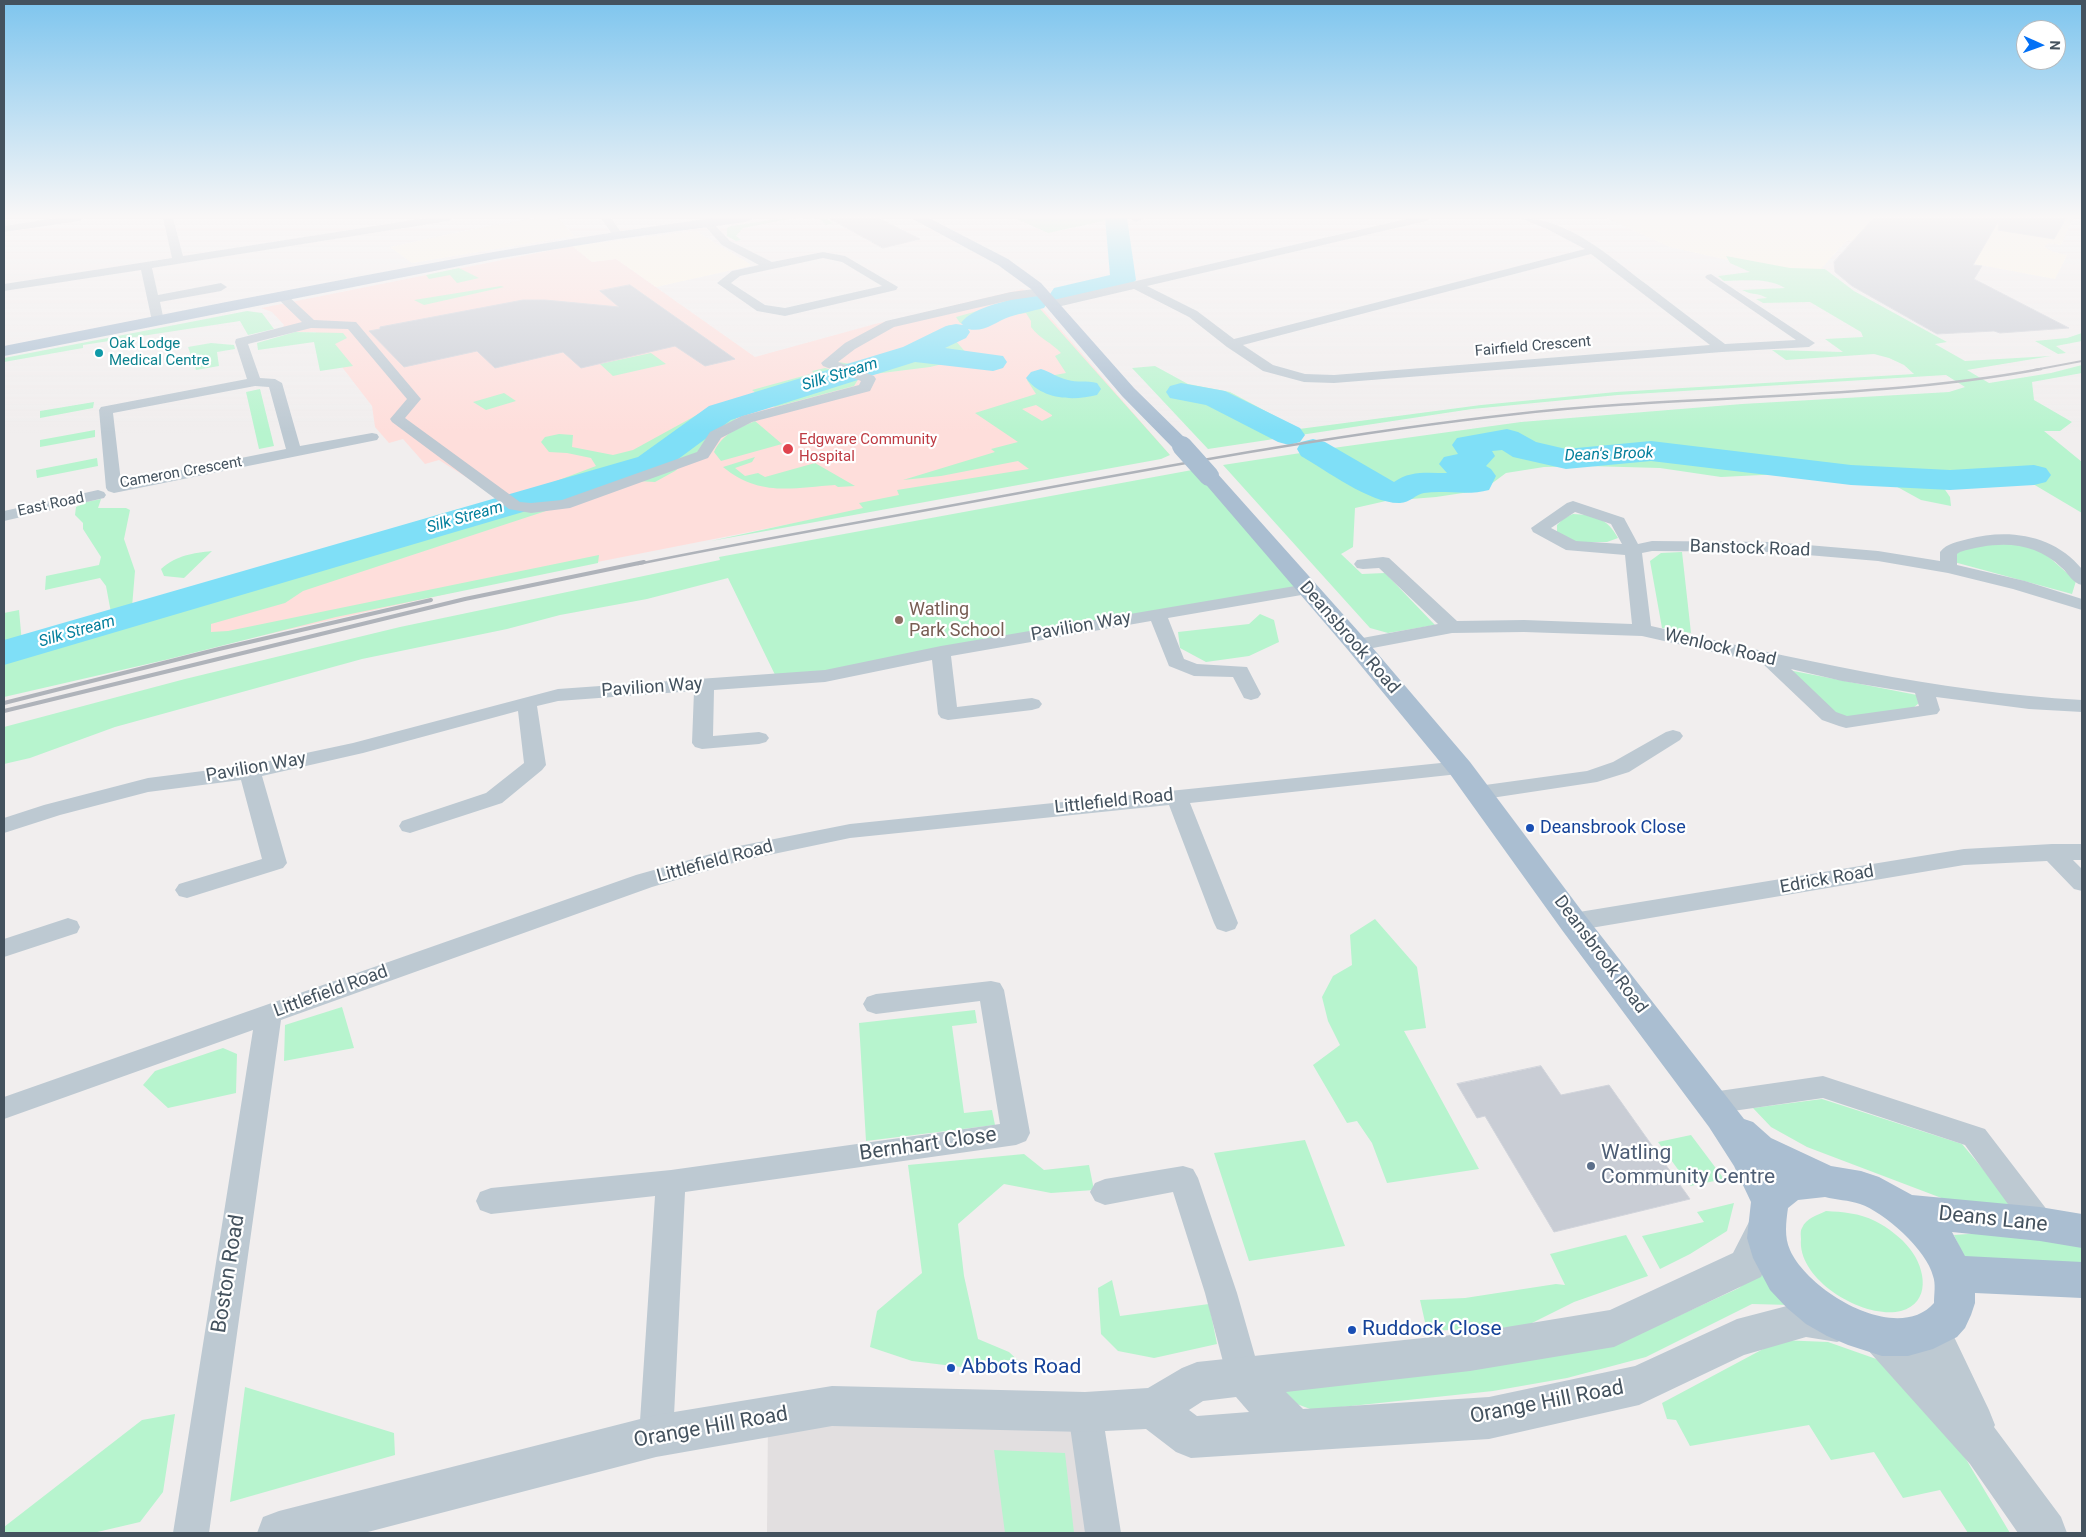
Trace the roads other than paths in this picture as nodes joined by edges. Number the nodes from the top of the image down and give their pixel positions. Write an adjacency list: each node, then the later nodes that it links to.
1 (152, 290): 14 (street)
2 (206, 290): 14 (street)
3 (315, 290): 12 (main road)
4 (733, 290): 5 (street)
5 (880, 290)
6 (1038, 290): 13 (main road, Deansbrook Road)
7 (1104, 290): 13 (street)
8 (1145, 290): 17 (street, Fairfield Crescent)
9 (1440, 290): 17 (street)
10 (1645, 290): 18 (street)
11 (1730, 290): 18 (street, Fairfield Crescent)
12 (282, 296): 15 (main road); 16 (street)
13 (1048, 298): 16 (street); 29 (main road, Deansbrook Road, bridge)
14 (154, 299): 15 (street)
15 (158, 321): 19 (main road)
16 (311, 324): 20 (street)
17 (1232, 344): 18 (street, Fairfield Crescent)
18 (1722, 348)
19 (4, 351)
20 (255, 382): 22 (street); 22 (street, Cameron Crescent)
21 (372, 437): 22 (street)
22 (294, 452)
23 (98, 495): 24 (street, East Road)
24 (4, 516)
25 (1633, 550): 25 (street, Banstock Road); 27 (street, Banstock Road); 33 (street)
26 (1363, 564): 32 (street)
27 (1948, 568): 28 (street); 30 (street, Banstock Road)
28 (2082, 580)
29 (1307, 589): 31 (street, Pavilion Way); 34 (main road, Deansbrook Road)
30 (2080, 601)
31 (1157, 614): 35 (street, Pavilion Way); 39 (street)
32 (1452, 628): 33 (street, Wenlock Road); 34 (street, Wenlock Road)
33 (1642, 630): 36 (street, Wenlock Road)
34 (1357, 645): 45 (main road, Deansbrook Road)
35 (941, 652): 37 (street, Pavilion Way); 41 (street)
36 (1769, 659): 38 (street, Wenlock Road); 38 (street)
37 (704, 685): 40 (street, Pavilion Way); 44 (street)
38 (1924, 689): 42 (street, Wenlock Road)
39 (1251, 694)
40 (526, 702): 46 (street, Pavilion Way); 50 (street)
41 (1032, 704)
42 (2082, 706)
43 (1674, 736): 47 (street)
44 (759, 738)
45 (1460, 768): 47 (main road, Deansbrook Road); 48 (street, Littlefield Road)
46 (250, 772): 49 (street, Pavilion Way); 54 (street)
47 (1478, 793): 55 (main road, Deansbrook Road)
48 (1176, 796): 56 (street); 60 (street, Littlefield Road)
49 (4, 826)
50 (410, 826)
51 (2052, 852): 52 (street, Edrick Road); 53 (street); 55 (street, Edrick Road)
52 (2082, 852)
53 (2082, 884)
54 (186, 890)
55 (1573, 922): 62 (main road, Deansbrook Road)
56 (1226, 923)
57 (68, 927): 58 (street)
58 (4, 948)
59 (876, 1004): 64 (street, Bernhart Close)
60 (269, 1014): 61 (street, Littlefield Road); 81 (street, Boston Road)
61 (4, 1108)
62 (1717, 1110): 63 (main road, Deansbrook Road); 68 (main road, Deansbrook Road); 69 (street)
63 (1825, 1181): 67 (main road); 68 (main road)
64 (671, 1182): 66 (street, Bernhart Close); 79 (street)
65 (1105, 1192): 75 (street)
66 (490, 1202)
67 (1904, 1211): 69 (main road, Deans Lane); 71 (main road)
68 (1767, 1216): 73 (main road); 75 (street, Orange Hill Road)
69 (2040, 1224): 70 (main road, Deans Lane)
70 (2082, 1232)
71 (1953, 1274): 72 (main road); 74 (main road)
72 (2082, 1280)
73 (1864, 1330): 74 (main road); 78 (street, Orange Hill Road); 80 (street)
74 (1931, 1332): 80 (street)
75 (1244, 1377): 76 (street, Orange Hill Road); 78 (street)
76 (1153, 1408): 77 (street, Orange Hill Road); 78 (street, Orange Hill Road)
77 (1085, 1412): 79 (street, Orange Hill Road); 83 (street)
78 (1295, 1431)
79 (656, 1436): 82 (street, Orange Hill Road)
80 (1985, 1449): 84 (street)
81 (191, 1533)
82 (279, 1533)
83 (1103, 1533)
84 (2045, 1533)

